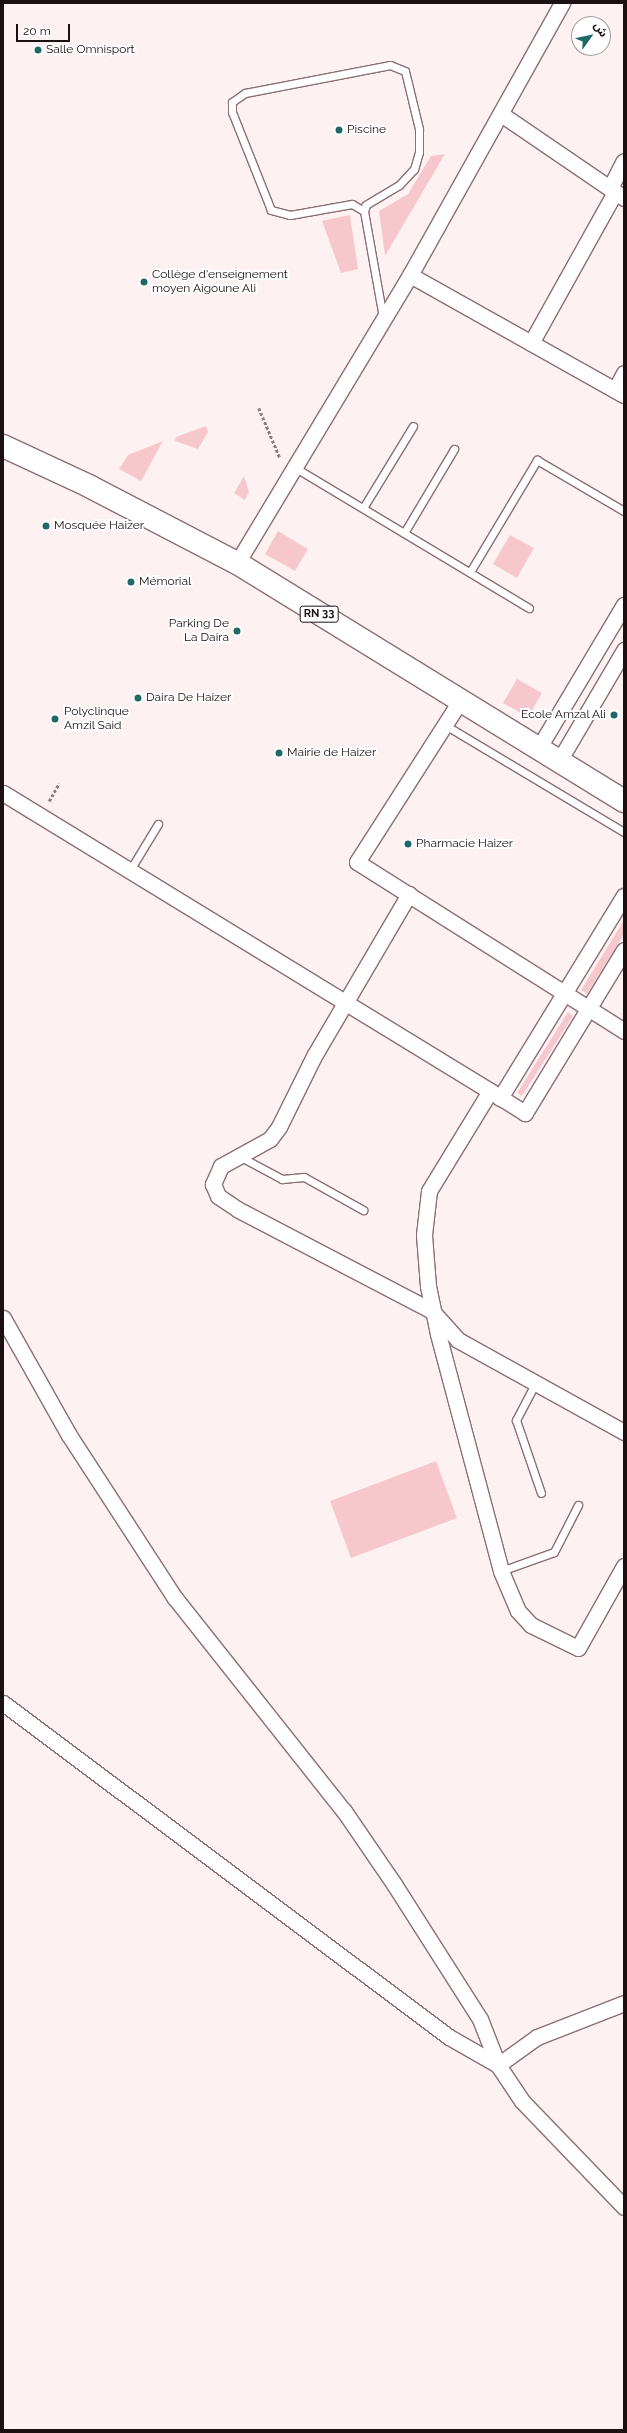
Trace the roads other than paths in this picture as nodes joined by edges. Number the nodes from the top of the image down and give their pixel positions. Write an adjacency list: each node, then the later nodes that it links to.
1 (562, 3): 2 (street)
2 (501, 114): 4 (street); 6 (street)
3 (624, 161): 4 (street)
4 (616, 193): 8 (street)
5 (364, 211): 5 (lane); 7 (lane)
6 (410, 275): 7 (street); 8 (street)
7 (383, 319): 14 (street)
8 (531, 343): 10 (street)
9 (624, 373): 10 (street)
10 (619, 392)
11 (413, 426): 15 (lane)
12 (3, 446): 18 (main road, RN 33)
13 (454, 450): 17 (lane)
14 (290, 470): 15 (lane); 18 (street)
15 (363, 508): 17 (lane)
16 (624, 511): 19 (lane)
17 (404, 533): 19 (lane)
18 (237, 563): 23 (main road, RN 33)
19 (470, 572): 21 (lane)
20 (624, 605): 25 (street)
21 (529, 608)
22 (624, 650): 26 (street)
23 (460, 701): 24 (street); 25 (main road, RN 33)
24 (445, 725): 30 (lane); 32 (street)
25 (538, 749): 26 (main road, RN 33)
26 (559, 761): 28 (main road, RN 33)
27 (3, 793): 31 (street)
28 (624, 800)
29 (158, 824): 31 (lane)
30 (624, 832)
31 (130, 870): 36 (street)
32 (409, 894): 35 (street); 36 (street)
33 (624, 896): 35 (street)
34 (624, 950): 37 (street)
35 (564, 995): 37 (street); 39 (street)
36 (346, 1000): 39 (street); 40 (street)
37 (588, 1009): 38 (street); 39 (street)
38 (624, 1031)
39 (495, 1095): 42 (street)
40 (237, 1156): 41 (lane); 42 (street)
41 (363, 1210)
42 (432, 1312): 44 (street); 49 (street)
43 (3, 1318): 52 (street)
44 (535, 1384): 45 (street); 46 (lane)
45 (624, 1432)
46 (541, 1493)
47 (578, 1505): 49 (lane)
48 (624, 1566): 49 (street)
49 (501, 1571)
50 (3, 1703): 52 (street)
51 (624, 2004): 52 (street)
52 (498, 2066): 53 (street)
53 (624, 2207)

